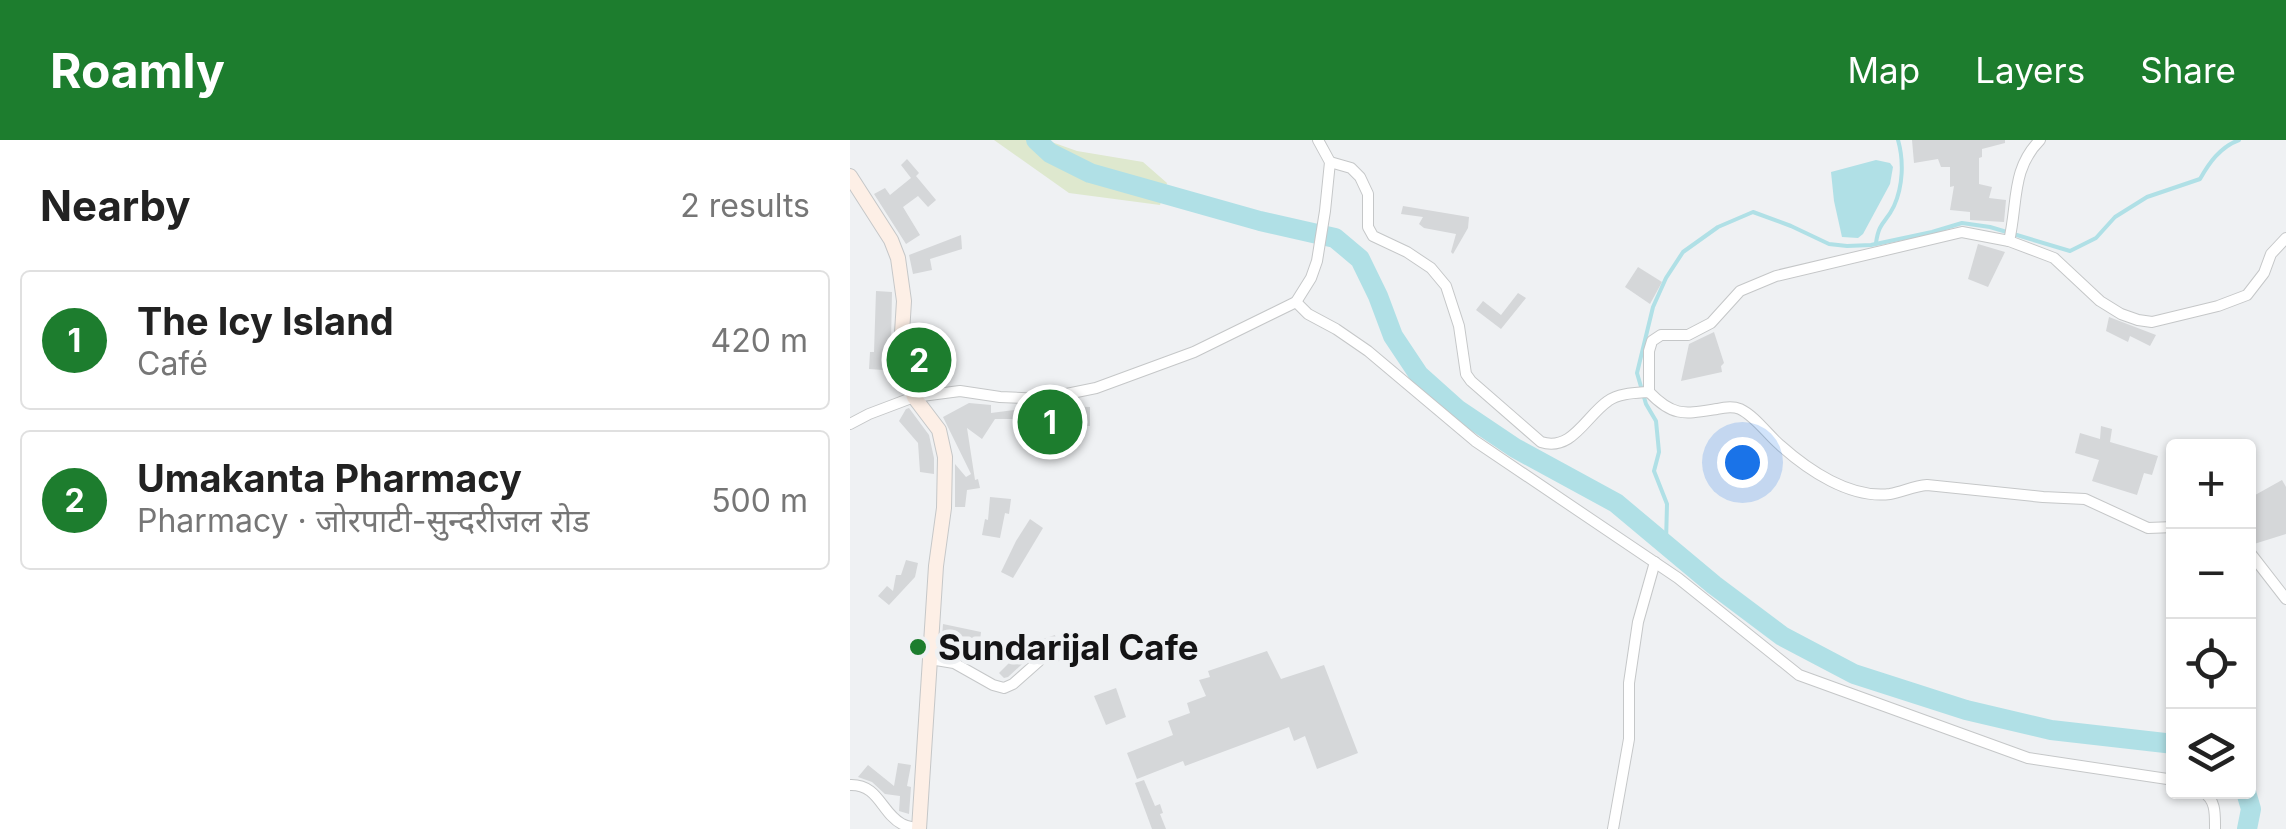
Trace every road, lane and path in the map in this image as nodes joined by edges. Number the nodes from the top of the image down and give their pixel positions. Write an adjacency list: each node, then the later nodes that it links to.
1 (1318, 140): 3 (street)
2 (2040, 140): 6 (street)
3 (1330, 162): 7 (street); 8 (street)
4 (850, 176): 9 (main road)
5 (2286, 238): 6 (street)
6 (2009, 241): 8 (street)
7 (1296, 302): 9 (street); 13 (street)
8 (1649, 392): 11 (street)
9 (914, 397): 10 (street); 15 (main road)
10 (850, 424)
11 (2166, 527)
12 (2256, 560): 14 (street)
13 (1655, 562): 17 (street); 21 (street)
14 (2286, 599)
15 (930, 660): 16 (street); 20 (main road)
16 (1039, 661)
17 (2166, 779)
18 (850, 785): 20 (street)
19 (2211, 799): 22 (street)
20 (919, 829)
21 (1613, 829)
22 (2215, 829)

